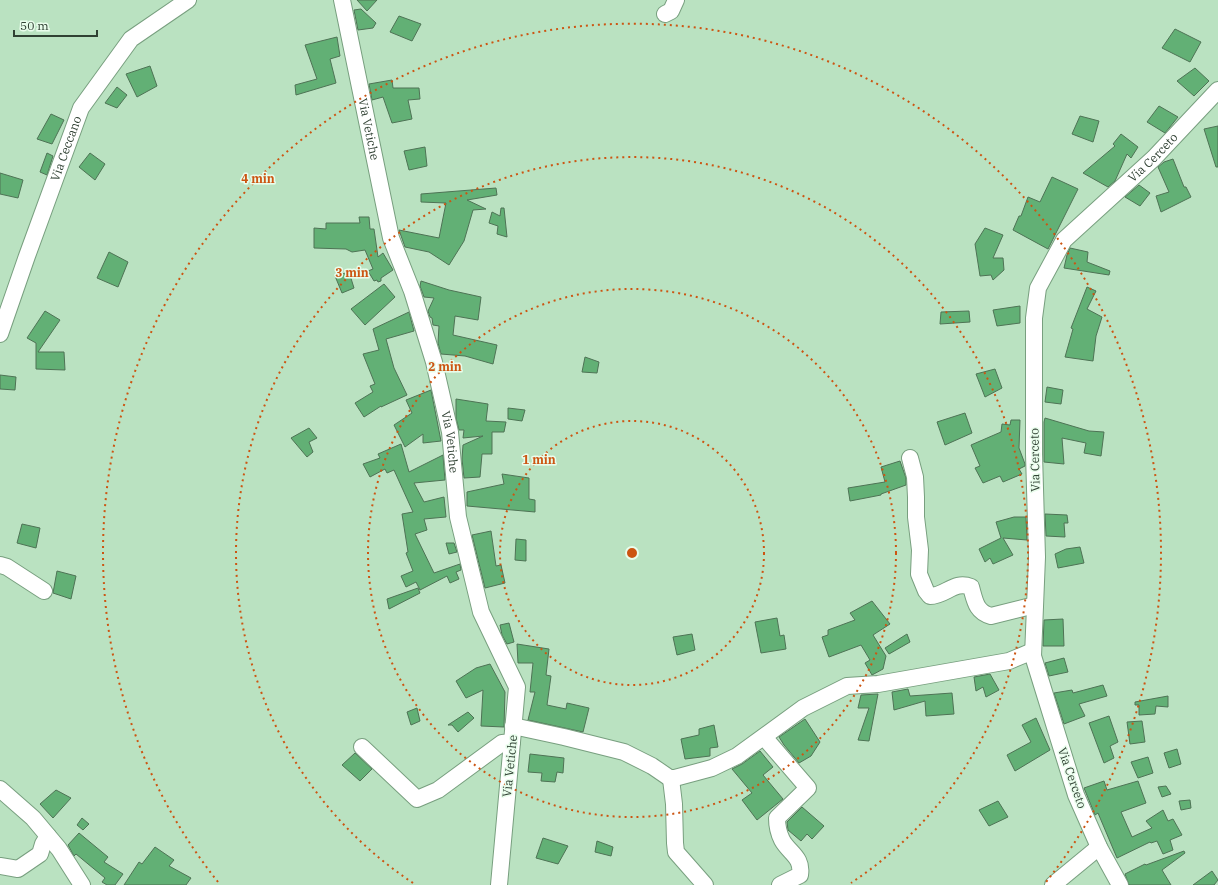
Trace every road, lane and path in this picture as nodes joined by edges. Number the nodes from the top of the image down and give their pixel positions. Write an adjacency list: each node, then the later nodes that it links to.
1 (188, 0): 6 (street, Via Ceccano)
2 (342, 0): 12 (street, Via Vetiche)
3 (676, 0): 4 (street)
4 (665, 14)
5 (1218, 90): 10 (street, Via Cerceto)
6 (0, 334)
7 (910, 458): 10 (street)
8 (0, 565): 9 (street)
9 (44, 591)
10 (1035, 605): 11 (street, Via Cerceto)
11 (1033, 652): 13 (street); 18 (street, Via Cerceto)
12 (513, 734): 14 (street); 15 (street); 21 (street, Via Vetiche)
13 (764, 737): 15 (street); 23 (street)
14 (362, 746)
15 (671, 779): 22 (street)
16 (0, 789): 17 (street)
17 (48, 836): 19 (street); 20 (street)
18 (1099, 847): 24 (street); 25 (street, Via Cerceto)
19 (0, 866)
20 (82, 885)
21 (498, 885)
22 (705, 885)
23 (780, 885)
24 (1053, 885)
25 (1120, 885)

